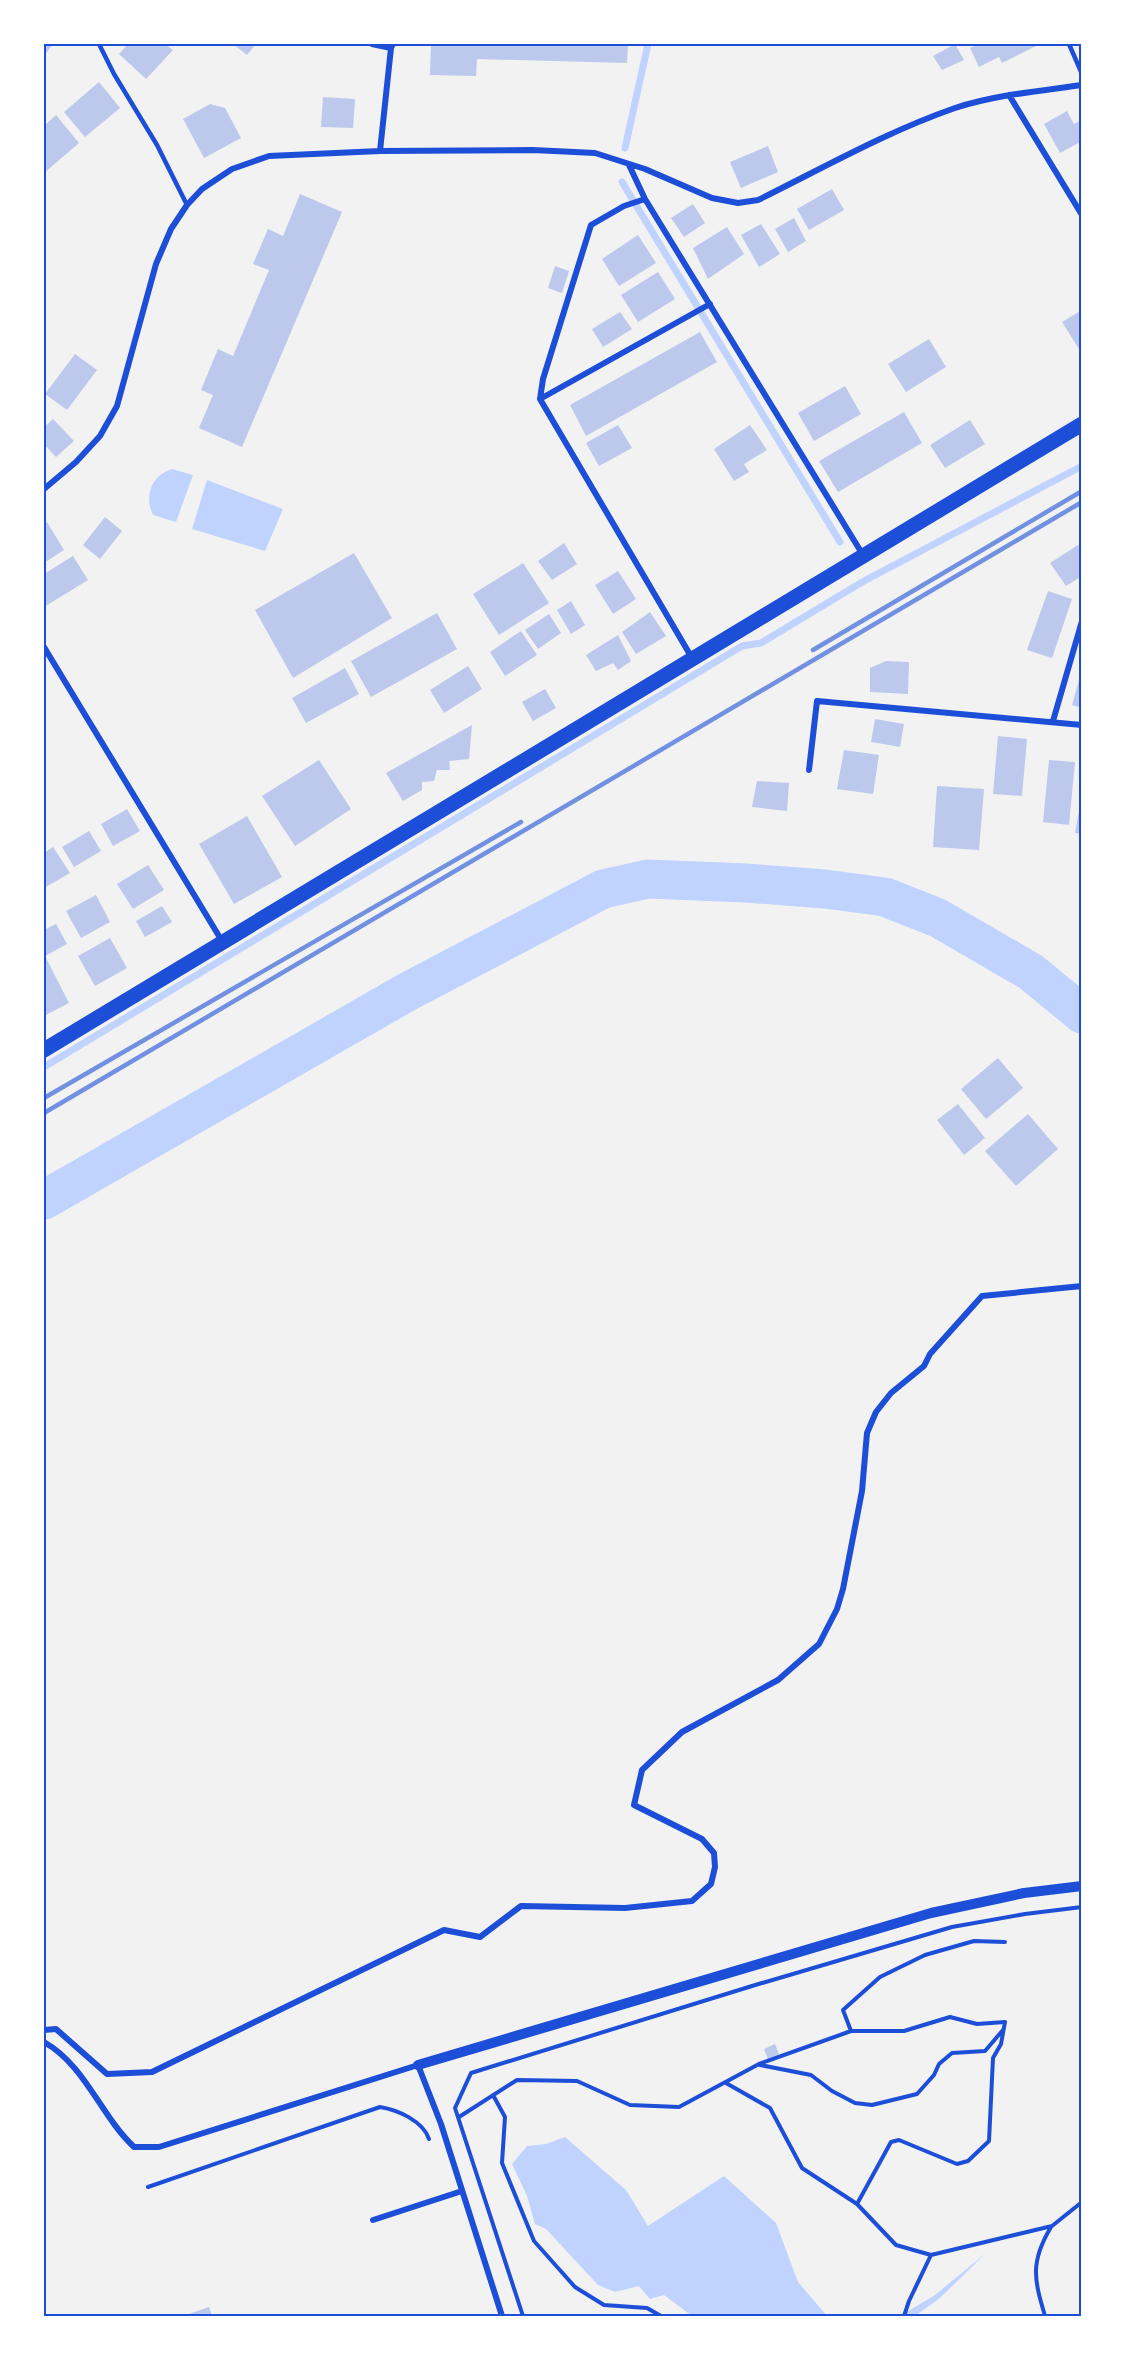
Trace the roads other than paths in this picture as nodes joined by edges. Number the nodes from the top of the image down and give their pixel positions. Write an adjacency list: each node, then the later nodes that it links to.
1 (99, 44): 11 (lane)
2 (372, 44): 4 (street)
3 (1069, 44): 5 (lane)
4 (392, 46): 8 (street)
5 (1082, 74)
6 (1082, 85): 7 (street)
7 (1009, 95): 9 (street); 12 (street)
8 (380, 151): 9 (street); 11 (street)
9 (629, 165): 10 (street)
10 (642, 200): 13 (street); 14 (street)
11 (187, 206): 16 (street)
12 (1082, 215)
13 (709, 305): 14 (street); 17 (street)
14 (540, 399): 20 (street)
15 (1082, 424): 17 (main road)
16 (44, 489)
17 (863, 556): 20 (main road)
18 (1082, 621): 21 (street)
19 (44, 647): 24 (street)
20 (692, 659): 24 (main road)
21 (1053, 721): 22 (street); 23 (street)
22 (1082, 725)
23 (809, 770)
24 (222, 942): 25 (main road)
25 (44, 1050)
26 (1082, 1286): 28 (street)
27 (1082, 1886): 30 (street)
28 (44, 2030)
29 (44, 2042): 30 (street)
30 (418, 2065): 31 (street)
31 (462, 2191): 32 (street); 33 (street)
32 (373, 2220)
33 (502, 2316)

